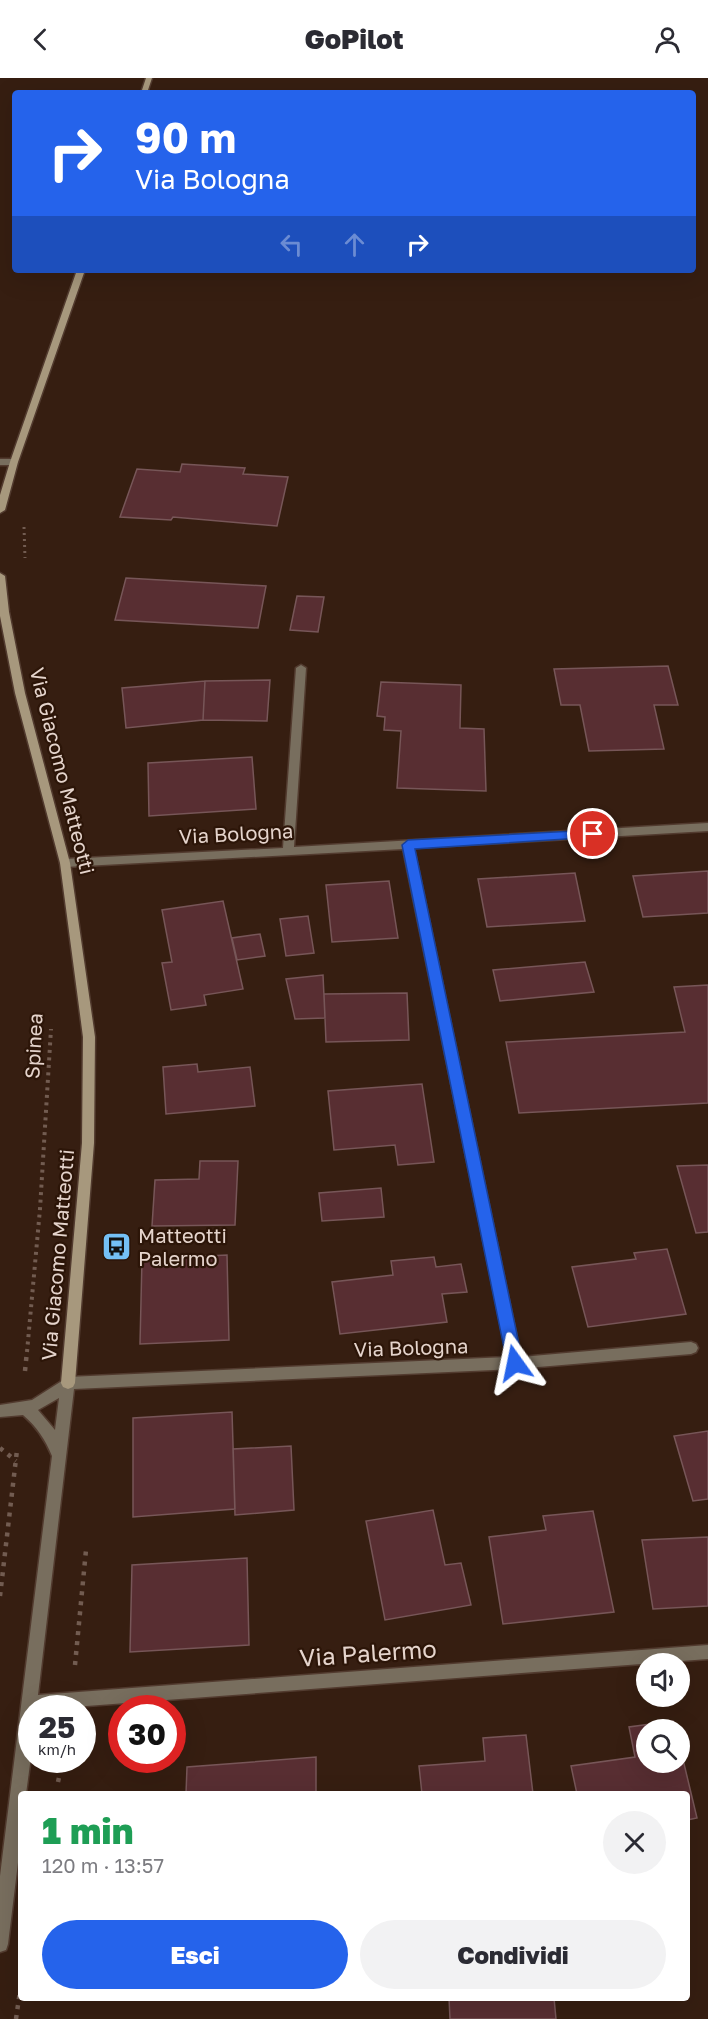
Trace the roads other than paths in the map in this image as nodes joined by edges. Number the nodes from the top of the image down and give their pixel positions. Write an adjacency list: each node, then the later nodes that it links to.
1 (80, 273): 3 (street)
2 (0, 462): 3 (street)
3 (14, 462): 4 (street)
4 (0, 510)
5 (0, 576): 10 (street, Via Giacomo Matteotti)
6 (301, 668): 9 (street)
7 (708, 827): 8 (street, Via Bologna)
8 (408, 845): 9 (street, Via Bologna); 12 (street)
9 (288, 851): 10 (street, Via Bologna)
10 (65, 863): 13 (street, Via Giacomo Matteotti)
11 (691, 1348): 12 (street, Via Bologna)
12 (515, 1363): 13 (street, Via Bologna)
13 (68, 1383): 14 (street); 16 (street, Via Giacomo Matteotti)
14 (24, 1410): 15 (street); 16 (street)
15 (0, 1411)
16 (59, 1462): 18 (street, Via Giacomo Matteotti)
17 (708, 1652): 19 (street, Via Palermo)
18 (32, 1695)
19 (96, 1698)
20 (22, 1773): 21 (street, Via Giacomo Matteotti)
21 (20, 1791)
22 (18, 1804): 23 (street, Via Giacomo Matteotti)
23 (0, 1944)

